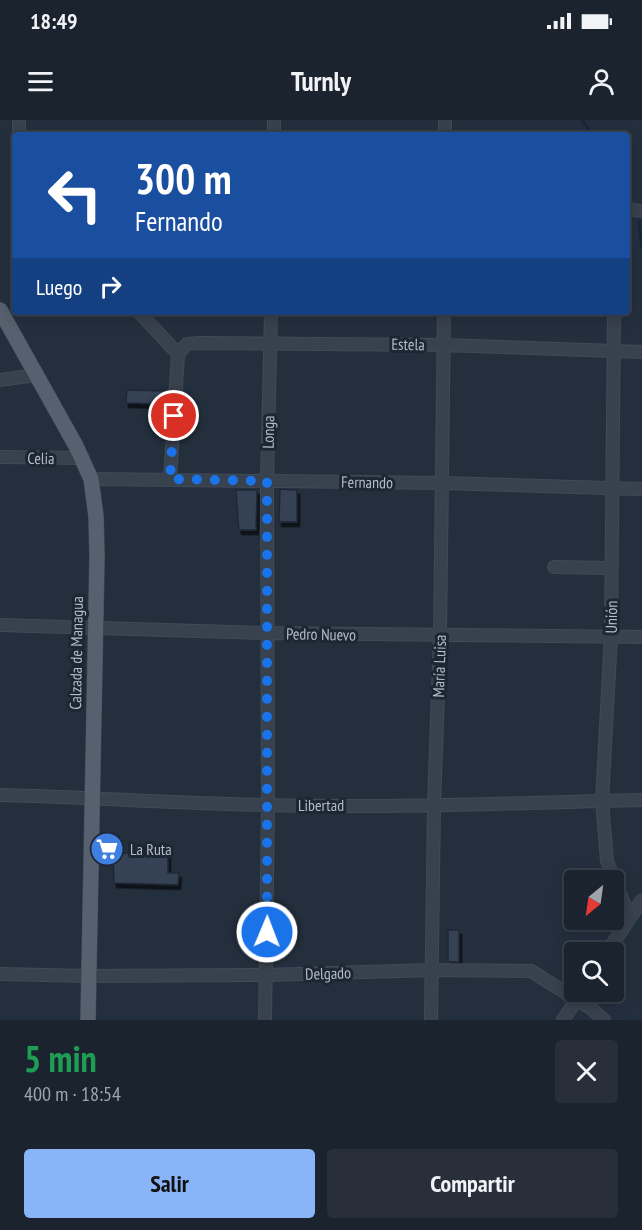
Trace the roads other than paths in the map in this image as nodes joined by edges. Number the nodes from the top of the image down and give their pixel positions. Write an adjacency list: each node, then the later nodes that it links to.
1 (0, 310): 11 (main road, Calzada de Managua)
2 (142, 315): 10 (street)
3 (271, 315): 6 (street, Longa)
4 (444, 315): 7 (street, María Luisa)
5 (614, 315): 8 (street, Unión)
6 (271, 343): 7 (street, Estela); 10 (street, Estela); 17 (street, Longa)
7 (443, 345): 8 (street, Estela); 18 (street, María Luisa)
8 (612, 350): 9 (street, Estela); 19 (street, Unión)
9 (642, 352)
10 (178, 354): 16 (street)
11 (36, 375): 12 (street); 14 (main road, Calzada de Managua)
12 (0, 380)
13 (0, 457): 14 (street, Celia)
14 (83, 459): 15 (main road, Calzada de Managua)
15 (91, 479): 16 (street, Fernando); 24 (main road, Calzada de Managua)
16 (170, 479): 17 (street, Fernando)
17 (267, 481): 18 (street, Fernando); 25 (street, Longa)
18 (442, 483): 19 (street, Fernando); 26 (street, María Luisa)
19 (612, 486): 20 (street, Fernando); 22 (street, Unión)
20 (642, 489)
21 (554, 567): 22 (street)
22 (611, 568): 27 (street, Unión)
23 (0, 625): 24 (street, Pedro Nuevo)
24 (94, 626): 25 (street, Pedro Nuevo); 30 (main road, Calzada de Managua)
25 (266, 633): 26 (street, Pedro Nuevo); 34 (street, Longa)
26 (440, 636): 27 (street, Pedro Nuevo); 33 (street, María Luisa)
27 (611, 636): 28 (street, Pedro Nuevo); 32 (street, Unión)
28 (642, 637)
29 (0, 795): 30 (street, Libertad)
30 (92, 797): 34 (street, Libertad); 41 (main road, Calzada de Managua)
31 (642, 800): 32 (street, Libertad)
32 (603, 801): 33 (street, Libertad); 36 (street, Unión)
33 (434, 805): 34 (street, Libertad); 38 (street, María Luisa)
34 (268, 806): 40 (street, Longa)
35 (642, 900): 36 (street)
36 (630, 918): 37 (street)
37 (614, 942)
38 (432, 970): 40 (street, Delgado); 42 (street, Delgado); 47 (street, María Luisa)
39 (0, 974): 41 (street, Delgado)
40 (266, 975): 41 (street, Delgado); 46 (street, Longa)
41 (89, 976): 45 (main road, Calzada de Managua)
42 (564, 988)
43 (575, 1002): 48 (street)
44 (585, 1002): 49 (street, Delgado)
45 (88, 1020)
46 (266, 1020)
47 (431, 1020)
48 (563, 1020)
49 (604, 1020)

